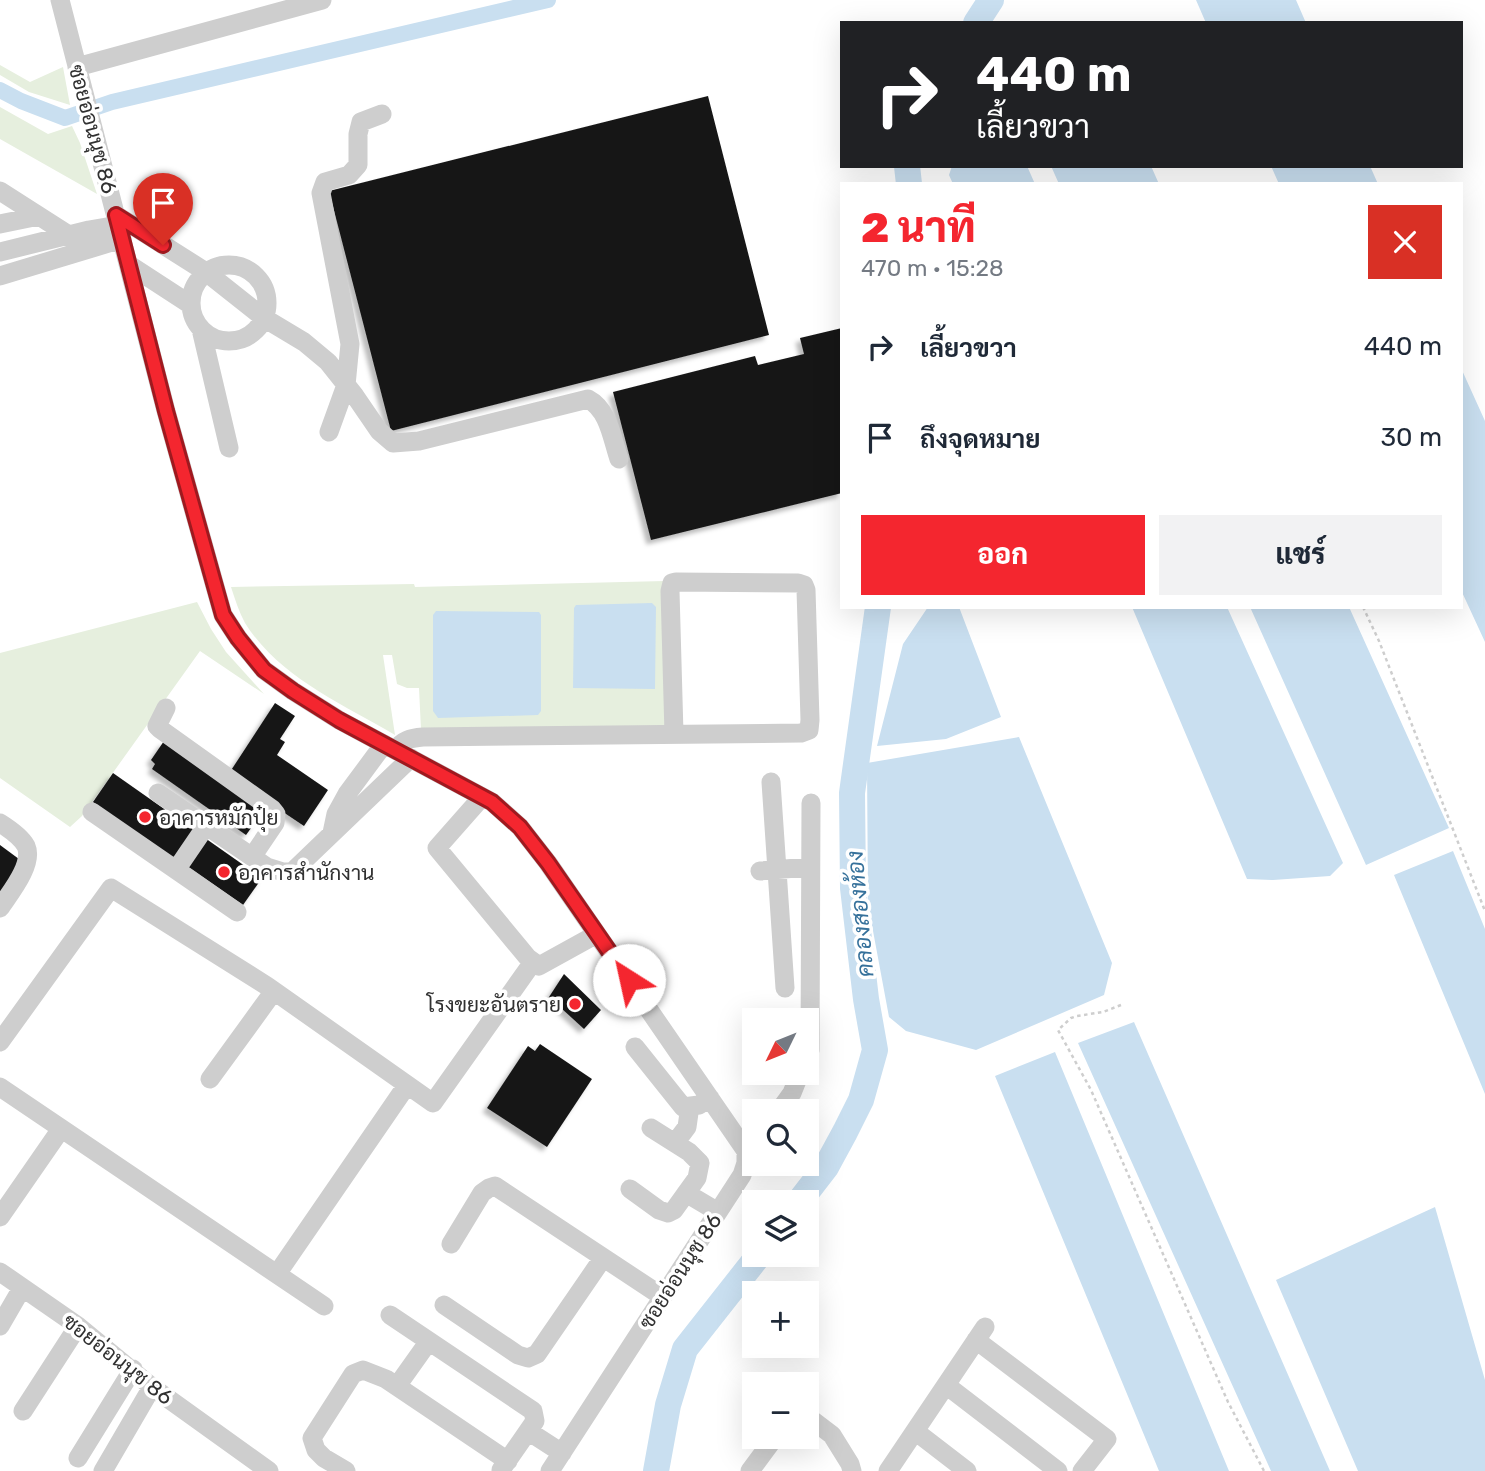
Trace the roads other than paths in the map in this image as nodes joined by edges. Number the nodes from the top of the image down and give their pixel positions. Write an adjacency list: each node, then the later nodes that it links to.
1 (60, 0): 3 (street, ซอยอ่อนนุช 86)
2 (322, 0): 3 (street)
3 (77, 67): 8 (street, ซอยอ่อนนุช 86)
4 (382, 114): 18 (street)
5 (0, 191): 6 (street)
6 (39, 216): 7 (street); 9 (street)
7 (0, 224)
8 (119, 226): 9 (street); 10 (street); 12 (street, ซอยอ่อนนุช 86); 13 (street)
9 (68, 235): 10 (street); 11 (street)
10 (91, 249): 14 (street)
11 (0, 252)
12 (128, 264): 15 (street); 24 (street, ซอยอ่อนนุช 86)
13 (206, 272): 15 (street); 16 (street); 16 (street)
14 (0, 276)
15 (191, 306): 17 (street)
16 (264, 318): 17 (street); 18 (street)
17 (201, 329): 20 (street)
18 (346, 385): 19 (street); 21 (street)
19 (329, 432)
20 (229, 448)
21 (619, 459)
22 (166, 708): 33 (street)
23 (674, 734): 23 (street); 24 (street)
24 (397, 750): 27 (street, ซอยอ่อนนุช 86); 32 (street); 32 (street)
25 (771, 782): 36 (street)
26 (158, 793): 31 (street)
27 (482, 797): 39 (street, ซอยอ่อนนุช 86); 40 (street)
28 (811, 803): 34 (street)
29 (92, 812): 35 (street)
30 (0, 823): 37 (street)
31 (206, 826): 33 (street); 35 (street)
32 (332, 834): 33 (street)
33 (252, 857)
34 (810, 867): 36 (street); 43 (street)
35 (176, 870): 38 (street)
36 (768, 871): 41 (street)
37 (0, 908)
38 (237, 912)
39 (597, 934): 40 (street); 45 (street, ซอยอ่อนนุช 86)
40 (533, 962): 47 (street)
41 (785, 988)
42 (274, 991): 44 (street); 46 (street); 47 (street)
43 (810, 1008)
44 (0, 1042)
45 (673, 1044): 49 (street, ซอยอ่อนนุช 86); 50 (street)
46 (210, 1079)
47 (407, 1084): 63 (street)
48 (0, 1087): 52 (street)
49 (710, 1098): 50 (street); 53 (street, ซอยอ่อนนุช 86)
50 (690, 1106): 54 (street)
51 (651, 1128): 54 (street)
52 (61, 1129): 59 (street); 63 (street)
53 (742, 1137)
54 (675, 1143): 57 (street)
55 (742, 1175): 58 (street, ซอยอ่อนนุช 86)
56 (629, 1189): 57 (street)
57 (686, 1193): 58 (street)
58 (718, 1212): 65 (street, ซอยอ่อนนุช 86)
59 (0, 1217)
60 (451, 1244): 61 (street)
61 (603, 1258): 65 (street); 66 (street)
62 (0, 1272): 64 (street, ซอยอ่อนนุช 86)
63 (277, 1274): 67 (street)
64 (22, 1288): 69 (street); 70 (street, ซอยอ่อนนุช 86)
65 (663, 1297): 81 (street, ซอยอ่อนนุช 86)
66 (444, 1305)
67 (324, 1306)
68 (390, 1315): 71 (street)
69 (0, 1326)
70 (78, 1326): 72 (street, ซอยอ่อนนุช 86); 76 (street)
71 (429, 1341): 74 (street); 78 (street)
72 (132, 1369): 75 (street, ซอยอ่อนนุช 86); 82 (street)
73 (946, 1385): 79 (street); 92 (street); 93 (street)
74 (397, 1386): 83 (street); 87 (street)
75 (152, 1387): 85 (street); 86 (street, ซอยอ่อนนุช 86)
76 (23, 1411)
77 (819, 1425): 90 (street)
78 (528, 1431): 81 (street); 83 (street)
79 (915, 1431): 84 (street); 91 (street)
80 (766, 1449): 89 (street)
81 (562, 1452): 88 (street, ซอยอ่อนนุช 86)
82 (78, 1458)
83 (504, 1466)
84 (894, 1469)
85 (103, 1471)
86 (269, 1471)
87 (346, 1471)
88 (550, 1471)
89 (750, 1471)
90 (852, 1471)
91 (967, 1471)
92 (1058, 1471)
93 (1082, 1471)

